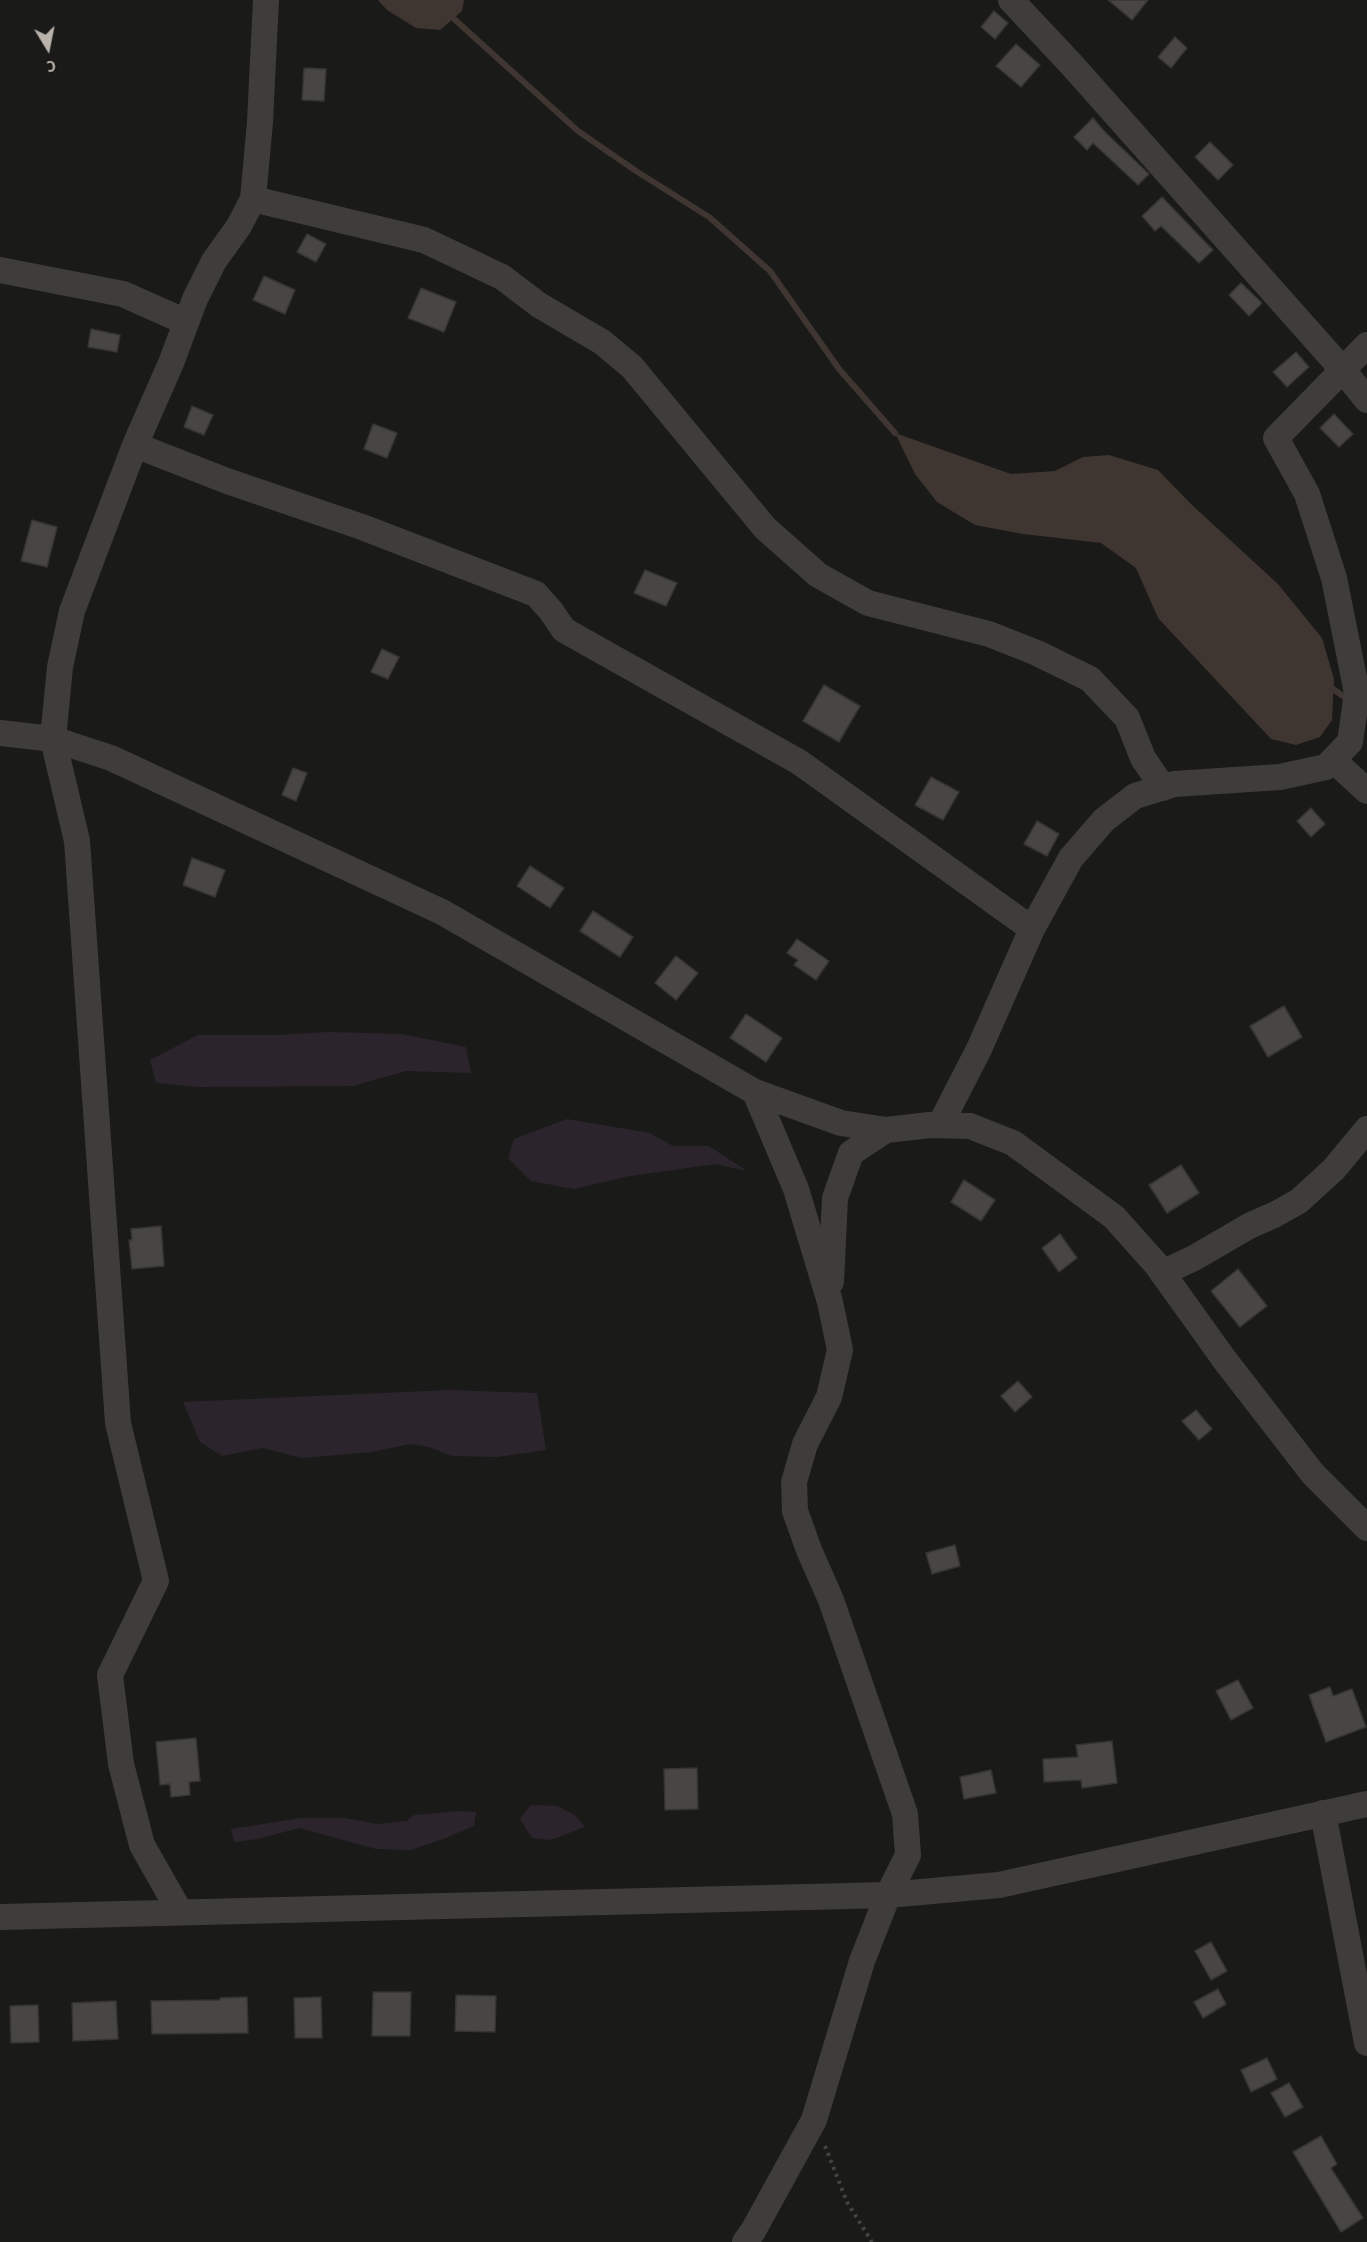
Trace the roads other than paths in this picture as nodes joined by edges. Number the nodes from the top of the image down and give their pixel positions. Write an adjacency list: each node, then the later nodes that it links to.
1 (266, 0): 3 (street)
2 (1011, 0): 7 (street)
3 (253, 200): 5 (street); 13 (street)
4 (0, 270): 5 (street)
5 (186, 322): 9 (street)
6 (1367, 345): 7 (street)
7 (1342, 369): 8 (street); 12 (street)
8 (1367, 400)
9 (135, 446): 11 (street); 15 (street)
10 (0, 733): 11 (street)
11 (53, 739): 16 (street); 26 (street)
12 (1333, 760): 13 (street); 14 (street)
13 (1162, 788): 15 (street)
14 (1367, 791)
15 (1032, 929): 17 (street)
16 (755, 1092): 19 (street); 21 (street)
17 (940, 1125): 19 (street); 20 (street)
18 (1367, 1129): 20 (street)
19 (886, 1130): 21 (street)
20 (1162, 1273): 22 (street)
21 (830, 1302): 25 (street)
22 (1367, 1528)
23 (1367, 1804): 24 (street)
24 (1323, 1813): 25 (street); 28 (street)
25 (888, 1894): 26 (street); 29 (street)
26 (180, 1912): 27 (street)
27 (0, 1917)
28 (1367, 2043)
29 (745, 2242)

